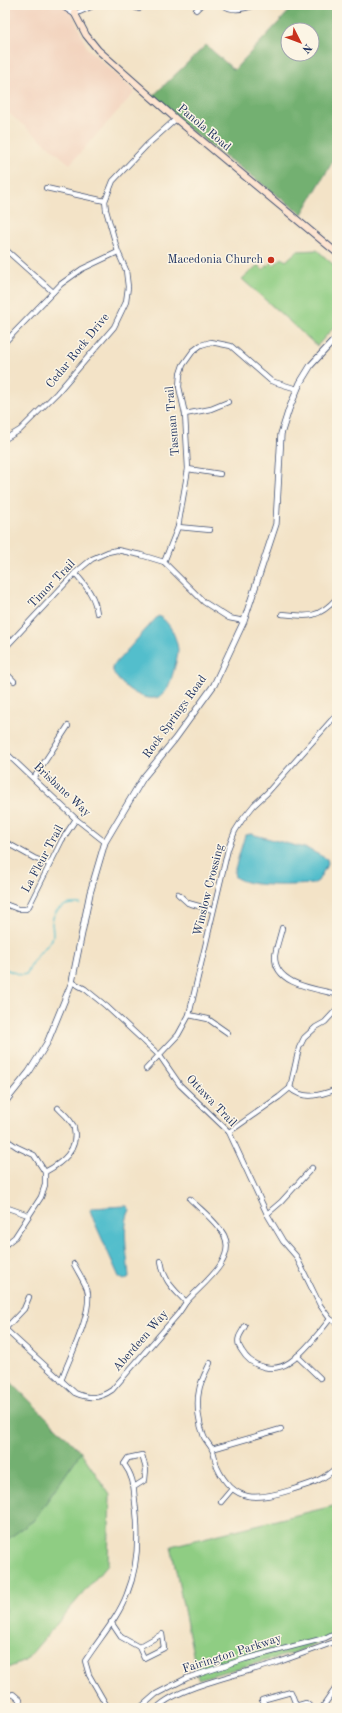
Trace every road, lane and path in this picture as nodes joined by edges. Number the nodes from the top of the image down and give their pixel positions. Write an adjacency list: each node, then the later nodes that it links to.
1 (62, 5): 10 (street)
2 (74, 5): 10 (main road, Panola Road)
3 (95, 5): 10 (street)
4 (129, 5): 8 (street)
5 (202, 5): 9 (street)
6 (223, 5): 7 (street)
7 (255, 5)
8 (139, 9)
9 (196, 10)
10 (75, 14): 11 (main road, Panola Road)
11 (176, 119): 13 (street); 16 (main road, Panola Road)
12 (46, 188): 13 (street)
13 (105, 202): 15 (street, Cedar Rock Drive)
14 (5, 249): 17 (street)
15 (118, 252): 17 (street); 23 (street, Cedar Rock Drive)
16 (337, 253)
17 (53, 292): 19 (street)
18 (337, 337): 20 (street, Rock Springs Road)
19 (5, 342)
20 (297, 389): 22 (street, Tasman Trail); 33 (street, Rock Springs Road)
21 (228, 402): 22 (street)
22 (185, 414): 24 (street, Tasman Trail)
23 (5, 439)
24 (188, 469): 25 (street); 26 (street, Tasman Trail)
25 (220, 474)
26 (178, 527): 27 (street); 28 (street, Tasman Trail)
27 (210, 530)
28 (164, 562): 29 (street, Timor Trail); 33 (street, Timor Trail)
29 (75, 573): 31 (street); 34 (street, Timor Trail)
30 (337, 598): 32 (street)
31 (97, 612)
32 (282, 614)
33 (244, 621): 43 (street, Rock Springs Road)
34 (5, 648)
35 (5, 672): 36 (street)
36 (14, 681)
37 (337, 714): 47 (street, Winslow Crossing)
38 (68, 726): 40 (street)
39 (5, 752): 40 (street, Brisbane Way)
40 (34, 778): 41 (street, Brisbane Way)
41 (76, 819): 43 (street, Brisbane Way); 44 (street, La Fleur Trail)
42 (5, 842): 44 (street)
43 (106, 842): 49 (street, Rock Springs Road)
44 (49, 864): 46 (street, La Fleur Trail)
45 (178, 894): 47 (street)
46 (5, 904)
47 (213, 910): 52 (street, Winslow Crossing)
48 (282, 928): 50 (street)
49 (72, 982): 54 (street, Ottawa Trail); 58 (street, Rock Springs Road)
50 (337, 994)
51 (337, 1009): 56 (street)
52 (189, 1015): 53 (street); 54 (street, Winslow Crossing)
53 (228, 1033)
54 (160, 1056): 55 (street, Winslow Crossing); 60 (street, Ottawa Trail)
55 (146, 1069)
56 (290, 1088): 57 (street); 60 (street)
57 (337, 1089)
58 (5, 1102)
59 (58, 1108): 63 (street)
60 (229, 1132): 66 (street, Ottawa Trail)
61 (5, 1139): 63 (street)
62 (312, 1168): 66 (street)
63 (45, 1172): 67 (street)
64 (190, 1199): 72 (street, Aberdeen Way)
65 (5, 1208): 67 (street)
66 (267, 1214): 73 (street, Ottawa Trail)
67 (28, 1215): 68 (street)
68 (5, 1245)
69 (161, 1261): 72 (street)
70 (74, 1264): 80 (street)
71 (29, 1297): 76 (street)
72 (186, 1302): 80 (street, Aberdeen Way)
73 (330, 1320): 74 (street); 77 (street)
74 (337, 1323)
75 (245, 1326): 77 (street)
76 (5, 1329): 80 (street, Aberdeen Way)
77 (297, 1356): 79 (street)
78 (210, 1363): 82 (street)
79 (320, 1378)
80 (61, 1380)
81 (281, 1429): 82 (street)
82 (212, 1449): 85 (street)
83 (337, 1467): 85 (street)
84 (134, 1487): 84 (street); 87 (street)
85 (232, 1489): 86 (street)
86 (221, 1502)
87 (111, 1622): 90 (street); 95 (street)
88 (337, 1632): 96 (street, Fairington Parkway)
89 (337, 1641): 97 (street, Fairington Parkway)
90 (138, 1647): 90 (street)
91 (335, 1689): 101 (street)
92 (5, 1696): 94 (street)
93 (296, 1705): 98 (street); 99 (street); 100 (street)
94 (16, 1708)
95 (108, 1708)
96 (140, 1708)
97 (157, 1708)
98 (267, 1708)
99 (289, 1708)
100 (312, 1708)
101 (322, 1708)

